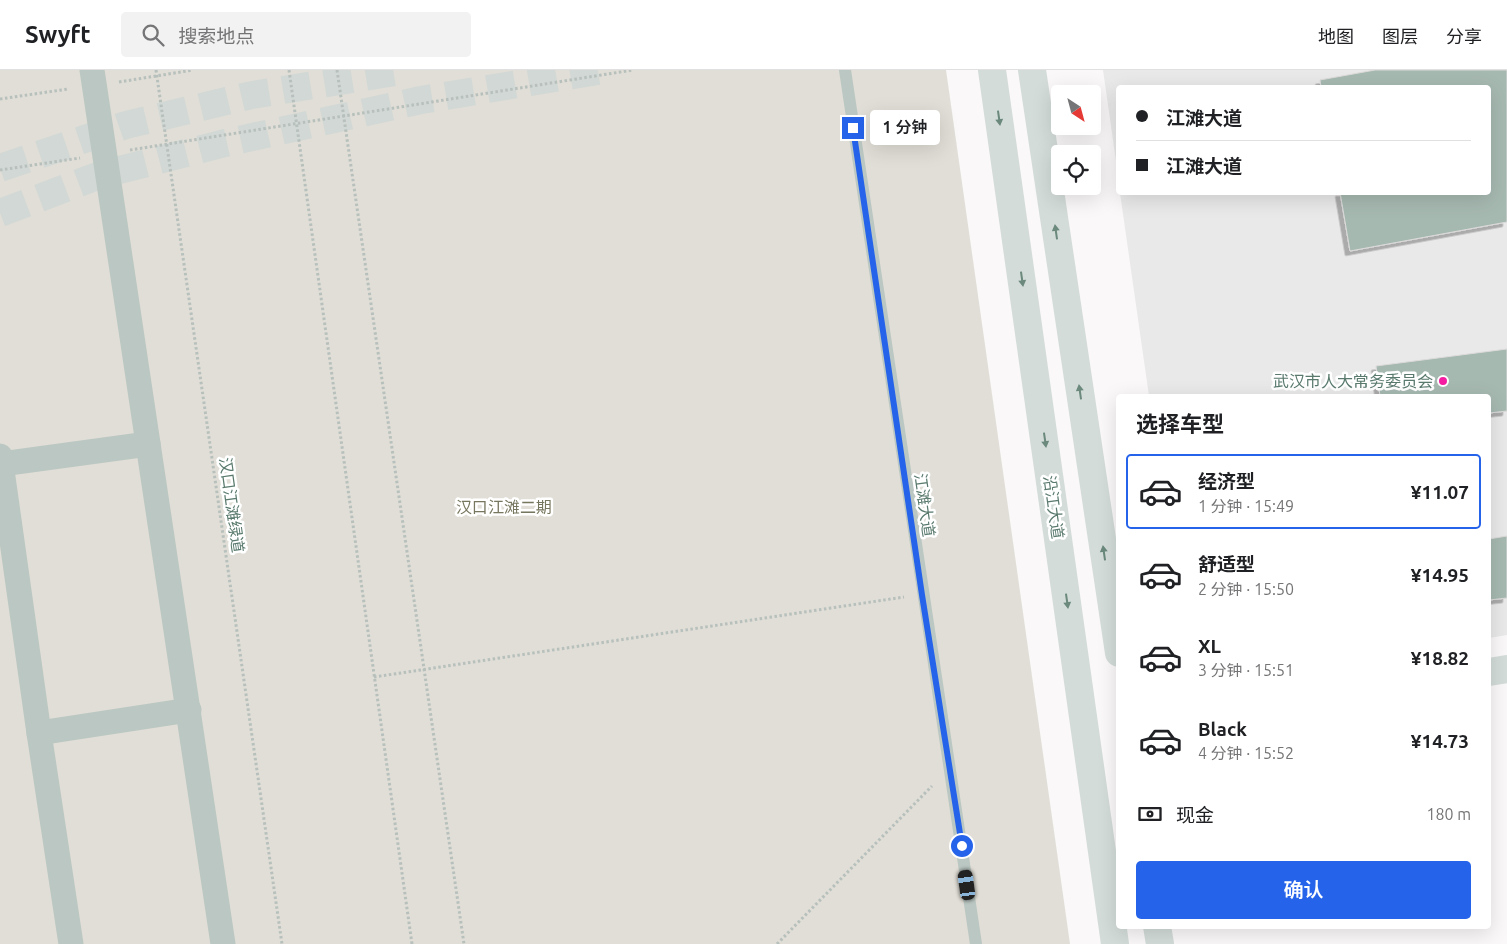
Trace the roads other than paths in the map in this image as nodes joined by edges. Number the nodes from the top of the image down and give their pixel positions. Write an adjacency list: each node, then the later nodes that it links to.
1 (845, 70): 15 (lane, 江滩大道)
2 (992, 70): 16 (main road, 沿江大道, one-way to 16)
3 (1032, 70): 7 (main road, one-way to 3)
4 (93, 78): 5 (street)
5 (148, 444): 6 (street); 10 (street)
6 (1, 460): 11 (street)
7 (1116, 633)
8 (1507, 670): 9 (main road)
9 (1491, 672)
10 (188, 710): 11 (street); 14 (street)
11 (39, 733): 13 (street)
12 (1158, 929): 17 (main road)
13 (71, 944)
14 (223, 944)
15 (976, 944)
16 (1116, 944)
17 (1160, 944)

